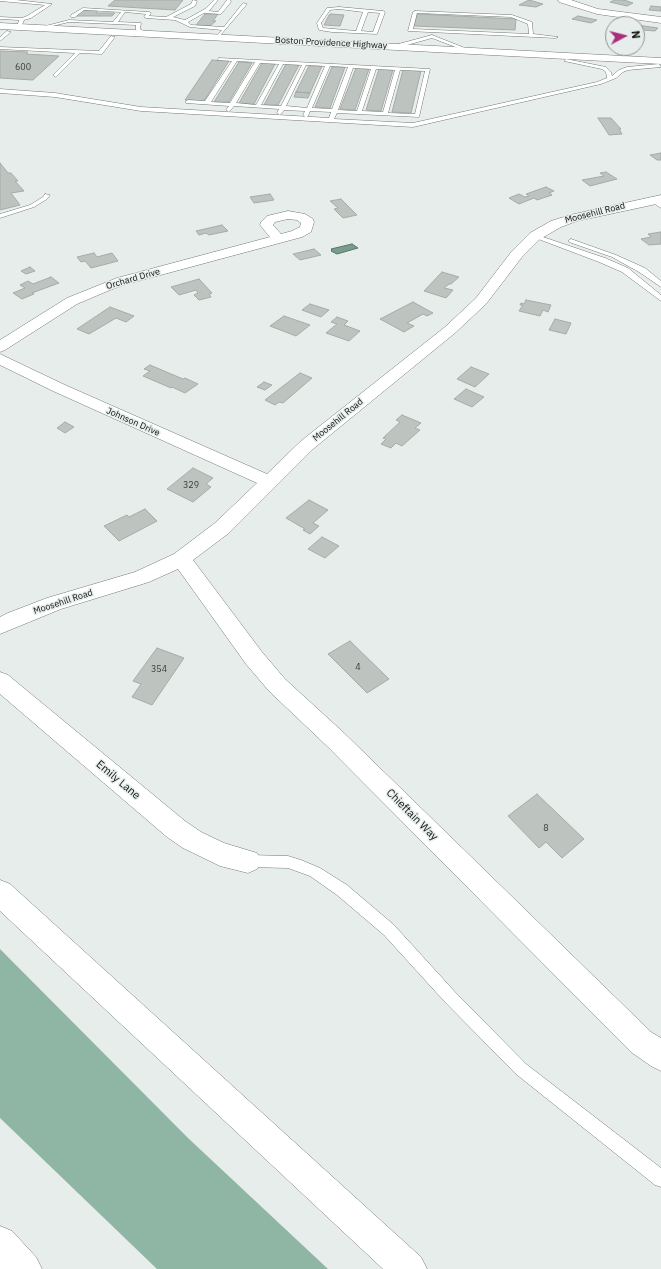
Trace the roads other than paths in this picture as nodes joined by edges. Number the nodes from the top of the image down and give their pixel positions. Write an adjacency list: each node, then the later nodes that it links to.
1 (0, 0): 16 (lane)
2 (216, 0): 9 (lane)
3 (562, 0): 14 (street)
4 (195, 1): 13 (lane)
5 (229, 1): 9 (lane)
6 (245, 4): 21 (lane)
7 (124, 11): 10 (lane); 11 (lane); 17 (lane)
8 (366, 11): 22 (lane); 24 (lane); 24 (lane)
9 (204, 12): 15 (lane)
10 (73, 16)
11 (146, 17): 13 (lane); 20 (lane)
12 (0, 18): 16 (lane)
13 (168, 18): 15 (lane)
14 (661, 20)
15 (184, 22): 21 (lane)
16 (20, 23): 18 (main road, Boston Providence Highway); 19 (main road, Boston Providence Highway)
17 (114, 23): 19 (lane); 20 (lane)
18 (0, 26)
19 (40, 28): 20 (main road, Boston Providence Highway)
20 (141, 29): 28 (main road, Boston Providence Highway)
21 (225, 29): 28 (lane)
22 (332, 31): 24 (lane); 31 (lane)
23 (4, 32): 27 (main road, Boston Providence Highway); 30 (lane)
24 (358, 32)
25 (433, 33): 26 (lane); 26 (lane); 32 (lane); 34 (lane)
26 (531, 36): 29 (lane)
27 (113, 37): 35 (lane); 38 (main road, Boston Providence Highway)
28 (218, 37): 31 (main road, Boston Providence Highway)
29 (556, 37)
30 (0, 40)
31 (328, 43): 32 (main road, Boston Providence Highway)
32 (393, 46): 34 (main road, Boston Providence Highway)
33 (0, 48): 35 (lane)
34 (468, 50): 43 (main road, Boston Providence Highway)
35 (79, 52): 47 (lane)
36 (219, 59): 37 (lane)
37 (235, 60): 39 (lane); 51 (lane)
38 (566, 60): 43 (main road, Boston Providence Highway); 48 (lane)
39 (258, 61): 40 (lane); 52 (lane)
40 (282, 62): 41 (lane); 53 (lane)
41 (305, 63): 42 (lane); 54 (lane)
42 (328, 64): 44 (lane); 55 (lane)
43 (660, 65): 48 (lane)
44 (352, 66): 45 (lane); 56 (lane)
45 (374, 67): 46 (lane); 57 (lane)
46 (398, 68): 59 (lane); 59 (lane)
47 (56, 75)
48 (610, 79): 62 (lane)
49 (0, 90): 58 (lane)
50 (188, 102): 51 (lane)
51 (207, 103): 52 (lane)
52 (232, 105): 53 (lane); 58 (lane)
53 (258, 106): 54 (lane)
54 (283, 108): 55 (lane); 60 (lane)
55 (308, 109): 56 (lane); 61 (lane)
56 (334, 111): 57 (lane); 62 (lane)
57 (359, 112): 59 (lane)
58 (227, 114): 60 (lane)
59 (385, 114)
60 (279, 117): 61 (lane)
61 (304, 119): 62 (lane)
62 (331, 120)
63 (46, 195): 65 (lane)
64 (658, 202): 66 (street, Moosehill Road)
65 (0, 216)
66 (539, 234): 68 (lane); 69 (lane); 72 (street, Moosehill Road)
67 (278, 239): 70 (street, Orchard Drive)
68 (661, 285)
69 (661, 299)
70 (0, 347)
71 (0, 359): 72 (street, Johnson Drive)
72 (268, 481): 73 (street, Moosehill Road)
73 (181, 559): 74 (street, Moosehill Road); 78 (street, Chieftain Way)
74 (0, 626)
75 (0, 681): 76 (street, Emily Lane)
76 (248, 861): 79 (lane)
77 (0, 893): 82 (main road)
78 (661, 1056)
79 (661, 1179)
80 (0, 1243): 81 (main road)
81 (24, 1269)
82 (409, 1269)

